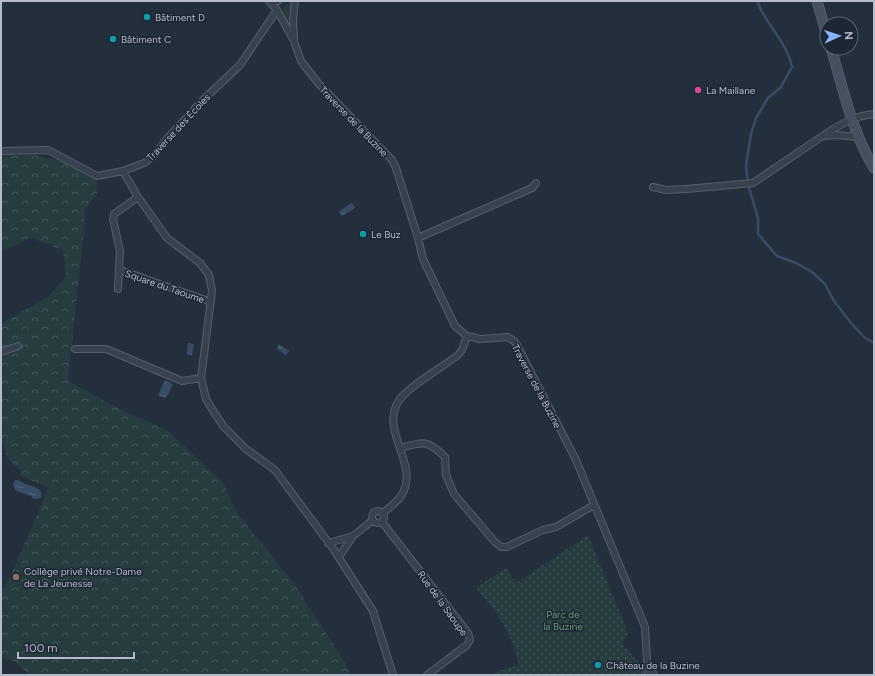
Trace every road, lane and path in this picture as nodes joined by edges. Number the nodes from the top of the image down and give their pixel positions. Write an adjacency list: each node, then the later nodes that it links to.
1 (269, 1): 4 (street)
2 (295, 1): 6 (street, Traverse de la Buzine)
3 (817, 1): 5 (main road)
4 (277, 10): 6 (street); 14 (street, Traverse des Écoles)
5 (821, 16)
6 (294, 41): 18 (street, Traverse de la Buzine)
7 (833, 56): 9 (main road)
8 (874, 114): 9 (street)
9 (852, 119): 10 (street); 11 (main road)
10 (823, 136): 11 (street); 16 (street)
11 (858, 136): 13 (main road)
12 (1, 151): 14 (street, Traverse des Écoles)
13 (874, 168)
14 (123, 171): 17 (street)
15 (536, 183): 18 (street)
16 (653, 187)
17 (138, 197): 19 (street, Square du Taoume); 21 (street)
18 (418, 238): 22 (street, Traverse de la Buzine)
19 (120, 270): 20 (street, Square du Taoume); 21 (street, Square du Taoume)
20 (118, 289)
21 (211, 302): 26 (street)
22 (467, 336): 27 (street); 28 (street, Traverse de la Buzine)
23 (18, 346): 25 (street)
24 (75, 349): 26 (street)
25 (1, 352)
26 (202, 378): 33 (street)
27 (400, 448): 28 (street); 29 (street)
28 (594, 504): 35 (street, Traverse de la Buzine)
29 (384, 513): 30 (street); 31 (street)
30 (373, 520): 31 (street); 32 (street)
31 (382, 522): 37 (street, Rue de la Saoupe)
32 (353, 536): 33 (street); 34 (street)
33 (328, 543): 34 (street)
34 (339, 557): 36 (street)
35 (647, 660): 38 (street, Traverse de la Buzine); 39 (street, Traverse de la Buzine)
36 (393, 675)
37 (427, 675)
38 (648, 675)
39 (654, 675)

